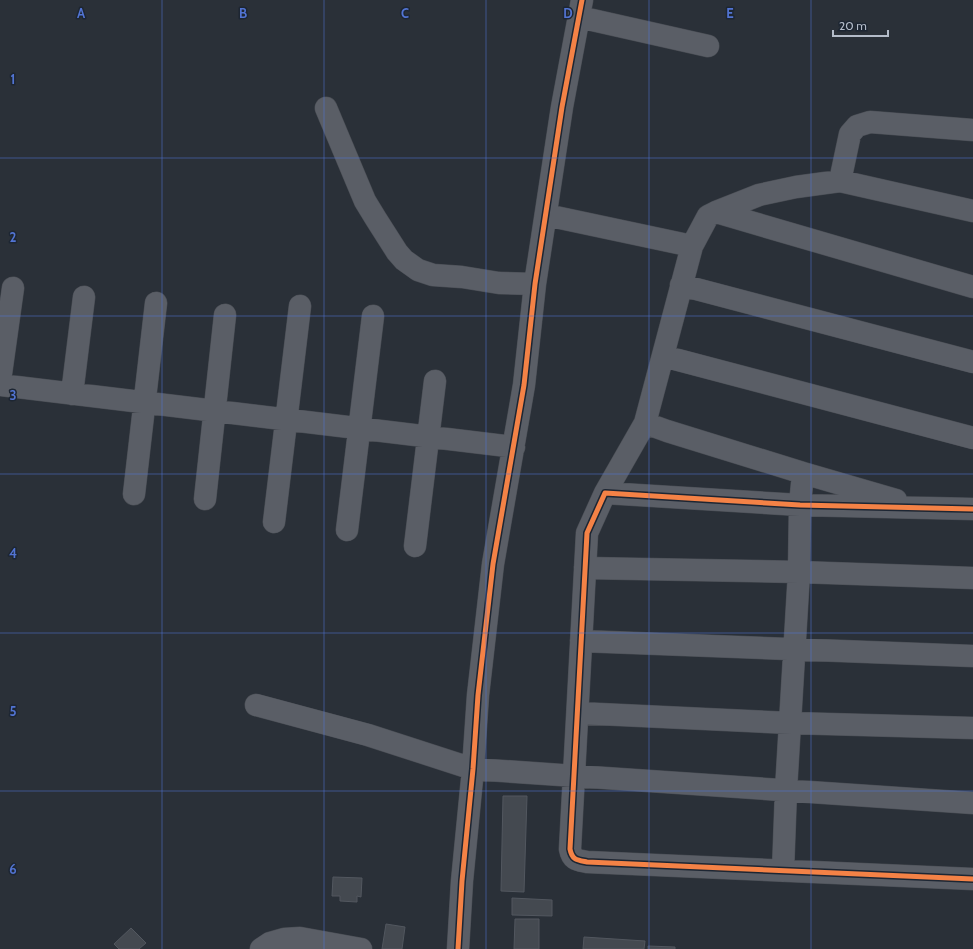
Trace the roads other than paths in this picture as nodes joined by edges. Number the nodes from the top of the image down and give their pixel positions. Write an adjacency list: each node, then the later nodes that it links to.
1 (581, 8): 2 (street); 8 (street)
2 (708, 46)
3 (326, 108): 10 (street)
4 (973, 130): 5 (street)
5 (840, 181): 6 (street); 7 (street)
6 (972, 205)
7 (716, 212): 9 (street); 12 (street)
8 (546, 215): 9 (street); 10 (street)
9 (692, 246): 11 (street)
10 (535, 284): 32 (street)
11 (681, 285): 19 (street); 20 (street)
12 (973, 287)
13 (13, 288): 21 (street)
14 (84, 298): 24 (street)
15 (156, 304): 25 (street)
16 (300, 306): 27 (street)
17 (225, 315): 26 (street)
18 (373, 316): 29 (street)
19 (663, 356): 28 (street); 31 (street)
20 (973, 362)
21 (0, 381)
22 (435, 381): 30 (street)
23 (0, 385): 24 (street)
24 (72, 394): 25 (street)
25 (144, 402): 26 (street); 35 (street)
26 (215, 411): 27 (street); 36 (street)
27 (286, 420): 29 (street); 40 (street)
28 (645, 423): 33 (street); 34 (street)
29 (360, 428): 30 (street); 41 (street)
30 (428, 436): 32 (street); 42 (street)
31 (973, 438)
32 (514, 447): 53 (street)
33 (803, 473): 37 (street); 38 (street)
34 (605, 492): 37 (street); 43 (street)
35 (134, 494)
36 (205, 499)
37 (800, 505): 38 (street); 44 (street)
38 (926, 508): 39 (street)
39 (973, 509)
40 (274, 522)
41 (347, 530)
42 (415, 546)
43 (585, 568): 44 (street); 46 (street)
44 (799, 572): 45 (street); 47 (street)
45 (973, 578)
46 (582, 641): 47 (street); 50 (street)
47 (795, 649): 48 (street); 51 (street)
48 (973, 656)
49 (256, 705): 53 (street)
50 (578, 713): 51 (street); 54 (street)
51 (791, 723): 52 (street); 55 (street)
52 (973, 728)
53 (473, 769): 54 (street); 61 (street)
54 (574, 776): 55 (street); 57 (street)
55 (786, 790): 56 (street); 57 (street)
56 (973, 803)
57 (783, 871): 58 (street)
58 (973, 879)
59 (261, 949): 60 (street)
60 (361, 949)
61 (458, 949)

